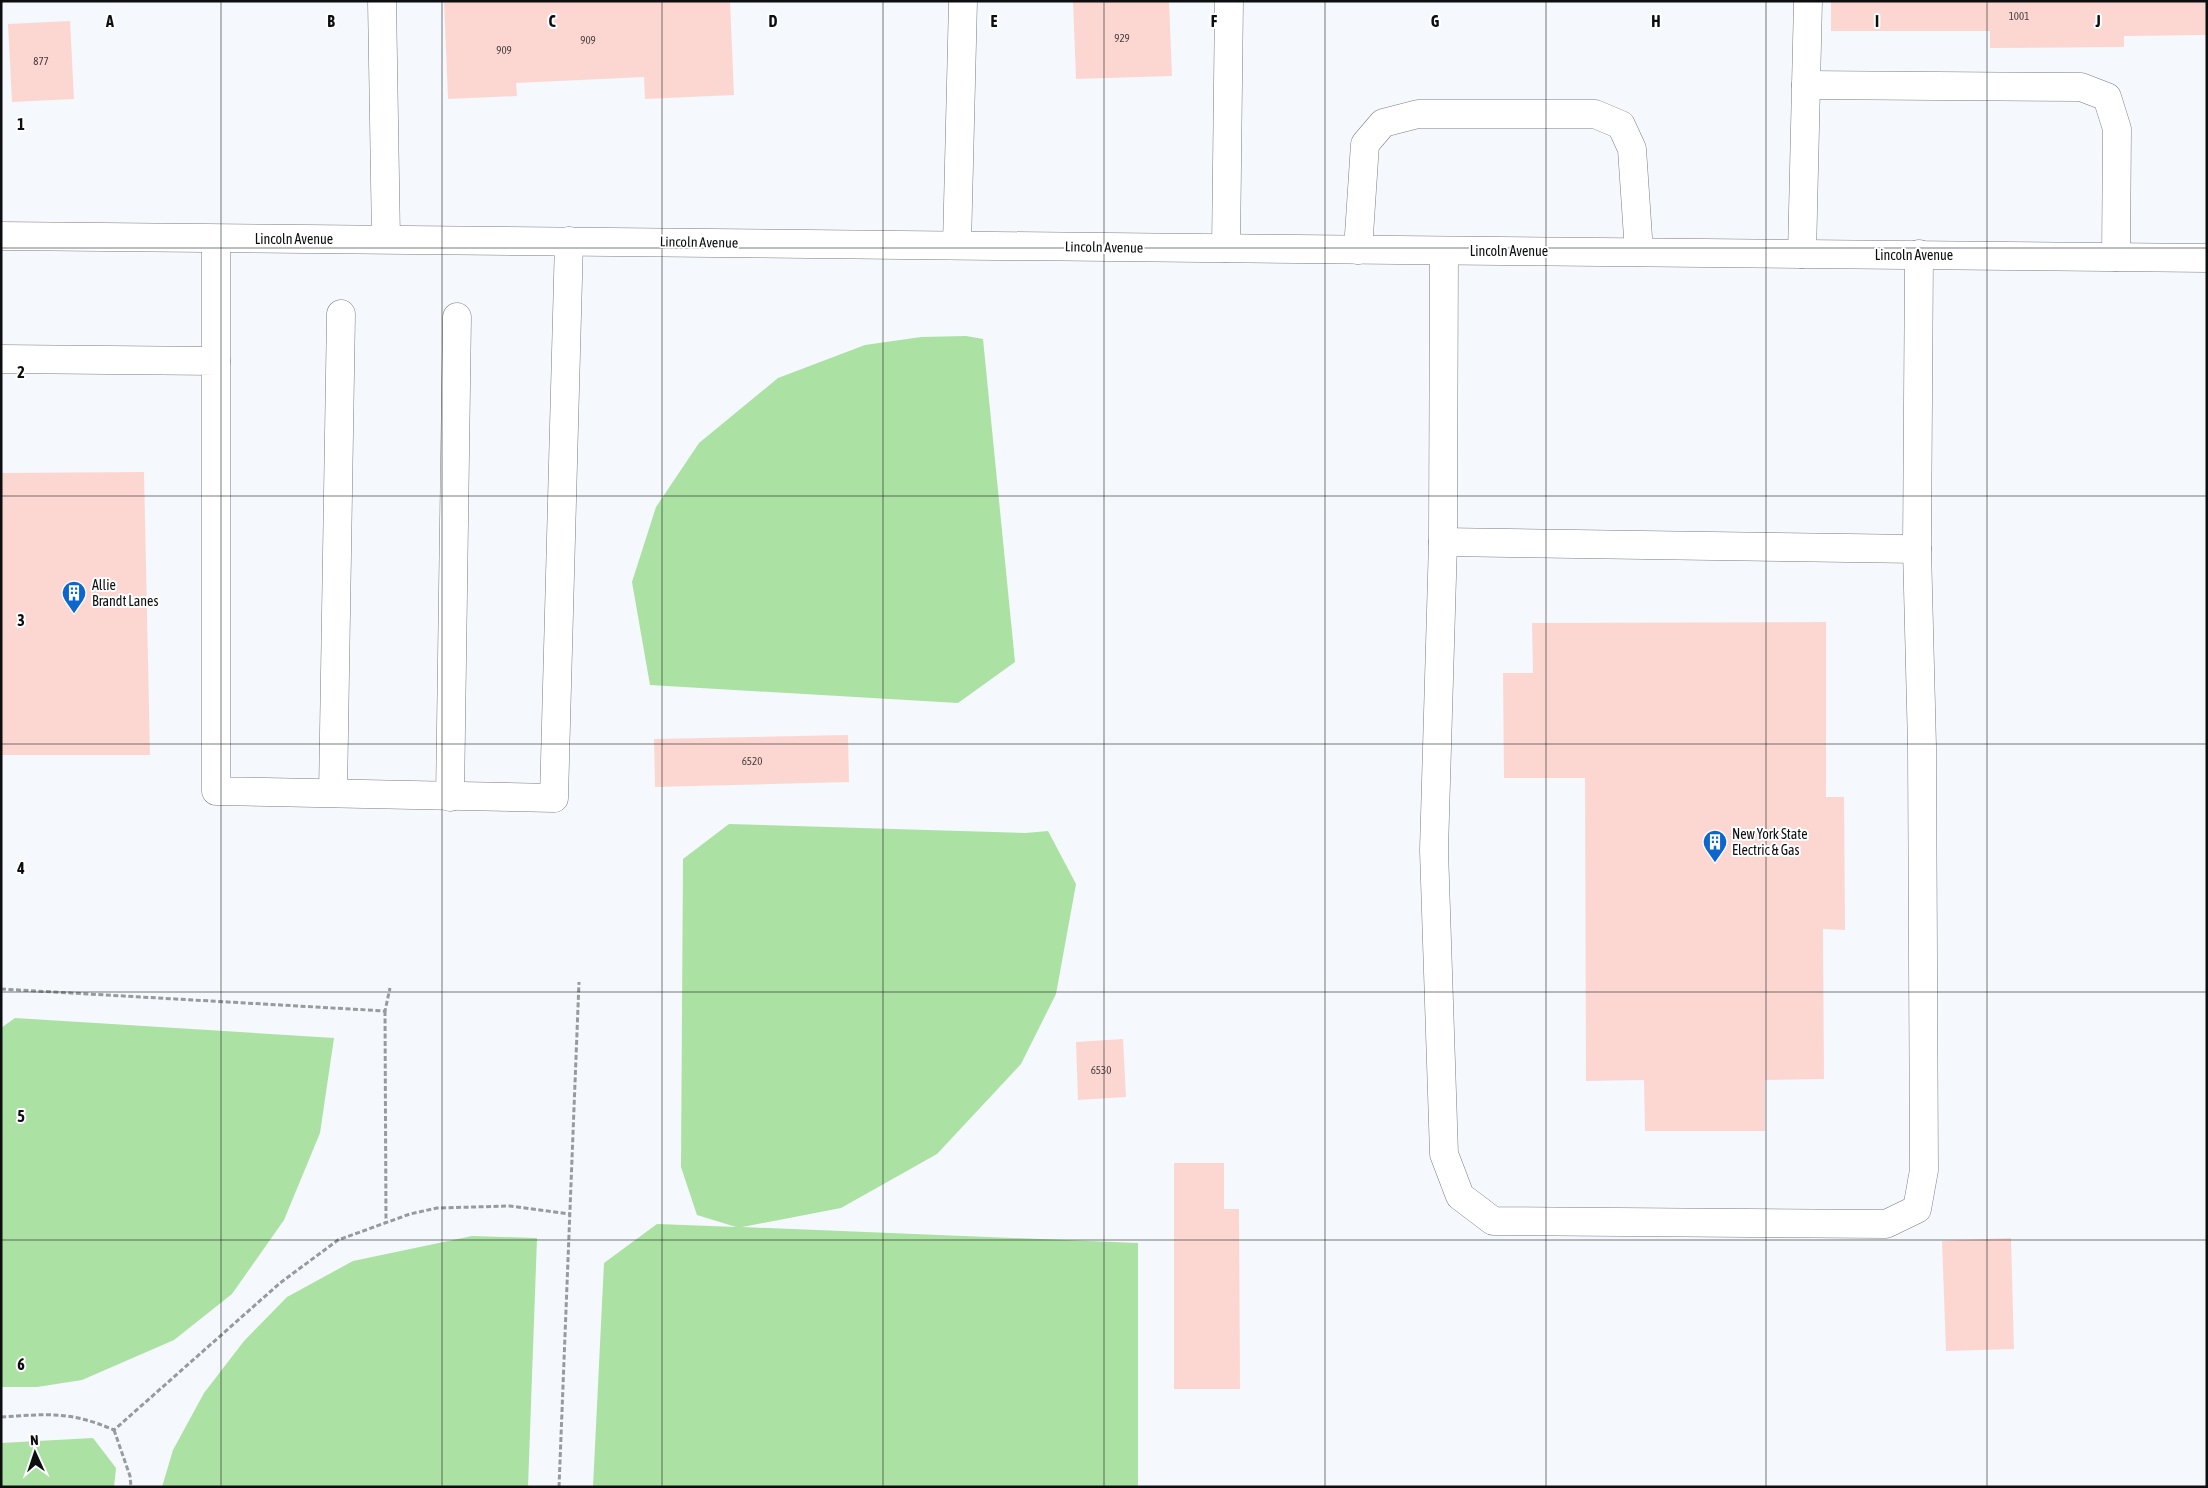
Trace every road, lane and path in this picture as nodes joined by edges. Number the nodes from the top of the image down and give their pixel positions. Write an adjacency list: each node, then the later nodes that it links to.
1 (382, 1): 8 (street)
2 (964, 1): 10 (street)
3 (1230, 1): 11 (street)
4 (1808, 1): 5 (street)
5 (1806, 85): 15 (street); 17 (street)
6 (1, 236): 7 (street, Lincoln Avenue)
7 (216, 239): 8 (street, Lincoln Avenue); 22 (street)
8 (386, 239): 9 (street, Lincoln Avenue)
9 (569, 241): 10 (street, Lincoln Avenue); 26 (street)
10 (957, 245): 11 (street, Lincoln Avenue)
11 (1226, 248): 12 (street, Lincoln Avenue)
12 (1358, 250): 13 (street, Lincoln Avenue); 14 (street)
13 (1444, 250): 14 (street, Lincoln Avenue); 23 (street)
14 (1639, 252): 15 (street, Lincoln Avenue)
15 (1802, 254): 16 (street, Lincoln Avenue)
16 (1919, 254): 17 (street, Lincoln Avenue); 24 (street)
17 (2116, 256): 18 (street, Lincoln Avenue)
18 (2207, 258)
19 (341, 314): 25 (street)
20 (458, 317): 26 (street)
21 (1, 359): 22 (street)
22 (216, 361): 25 (street)
23 (1443, 542): 24 (street); 24 (street)
24 (1917, 549)
25 (334, 793): 26 (street)
26 (450, 797)
27 (579, 982): 31 (path)
28 (390, 988): 30 (path)
29 (1, 989): 30 (path)
30 (385, 1011): 32 (path)
31 (570, 1214): 32 (path); 36 (path)
32 (386, 1223): 34 (path)
33 (1, 1417): 34 (path)
34 (114, 1430): 35 (path)
35 (131, 1487)
36 (559, 1487)

